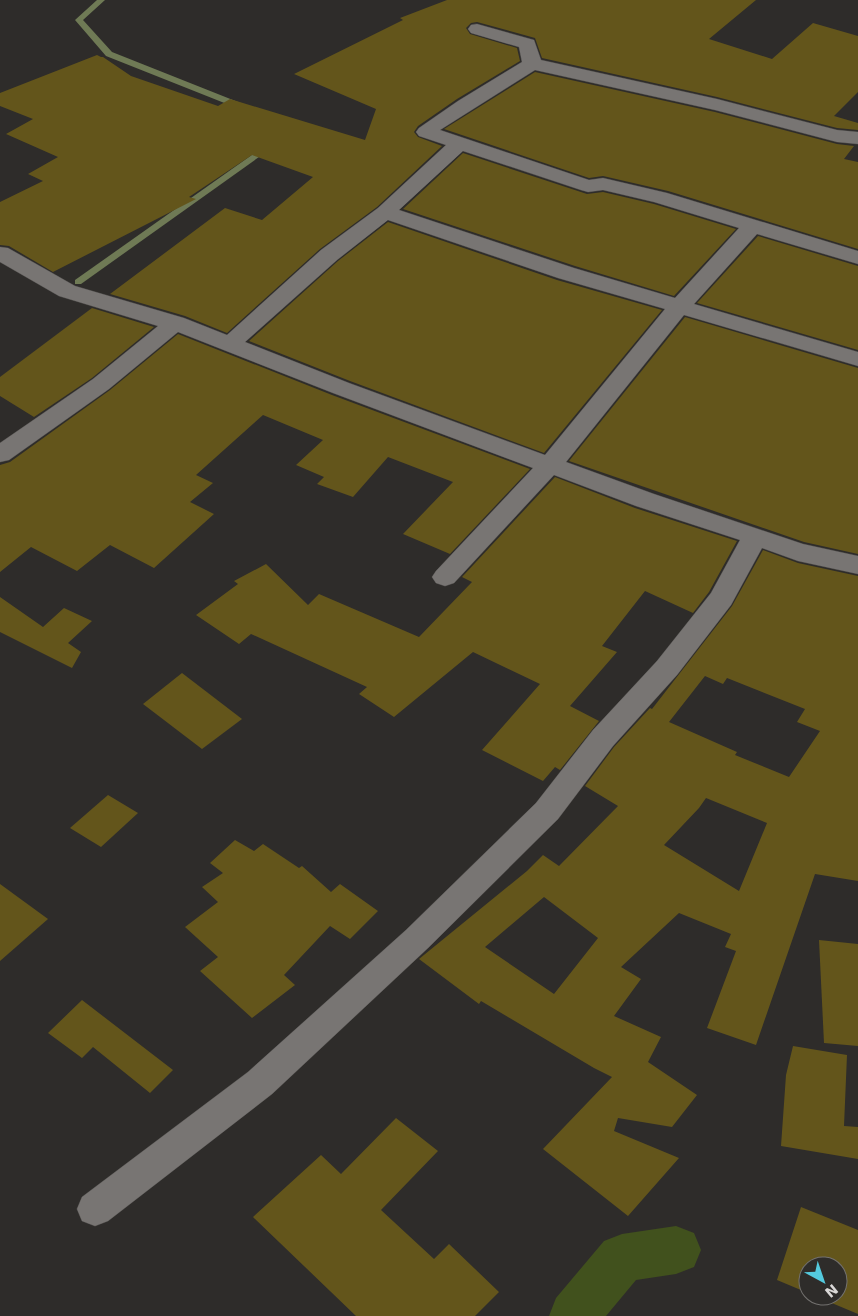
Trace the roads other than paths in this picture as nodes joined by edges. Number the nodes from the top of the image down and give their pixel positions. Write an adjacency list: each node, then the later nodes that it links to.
1 (477, 30): 2 (street)
2 (532, 64): 3 (street); 4 (street)
3 (858, 138)
4 (460, 143): 5 (street); 6 (street)
5 (385, 212): 9 (street); 11 (street)
6 (753, 226): 8 (street); 9 (street)
7 (0, 253): 10 (street)
8 (858, 258)
9 (680, 306): 12 (street); 14 (street)
10 (176, 323): 11 (street); 13 (street)
11 (230, 344): 14 (street)
12 (858, 359)
13 (0, 454)
14 (550, 465): 15 (street); 17 (street)
15 (755, 536): 16 (street); 18 (street)
16 (858, 565)
17 (445, 577)
18 (95, 1209)

